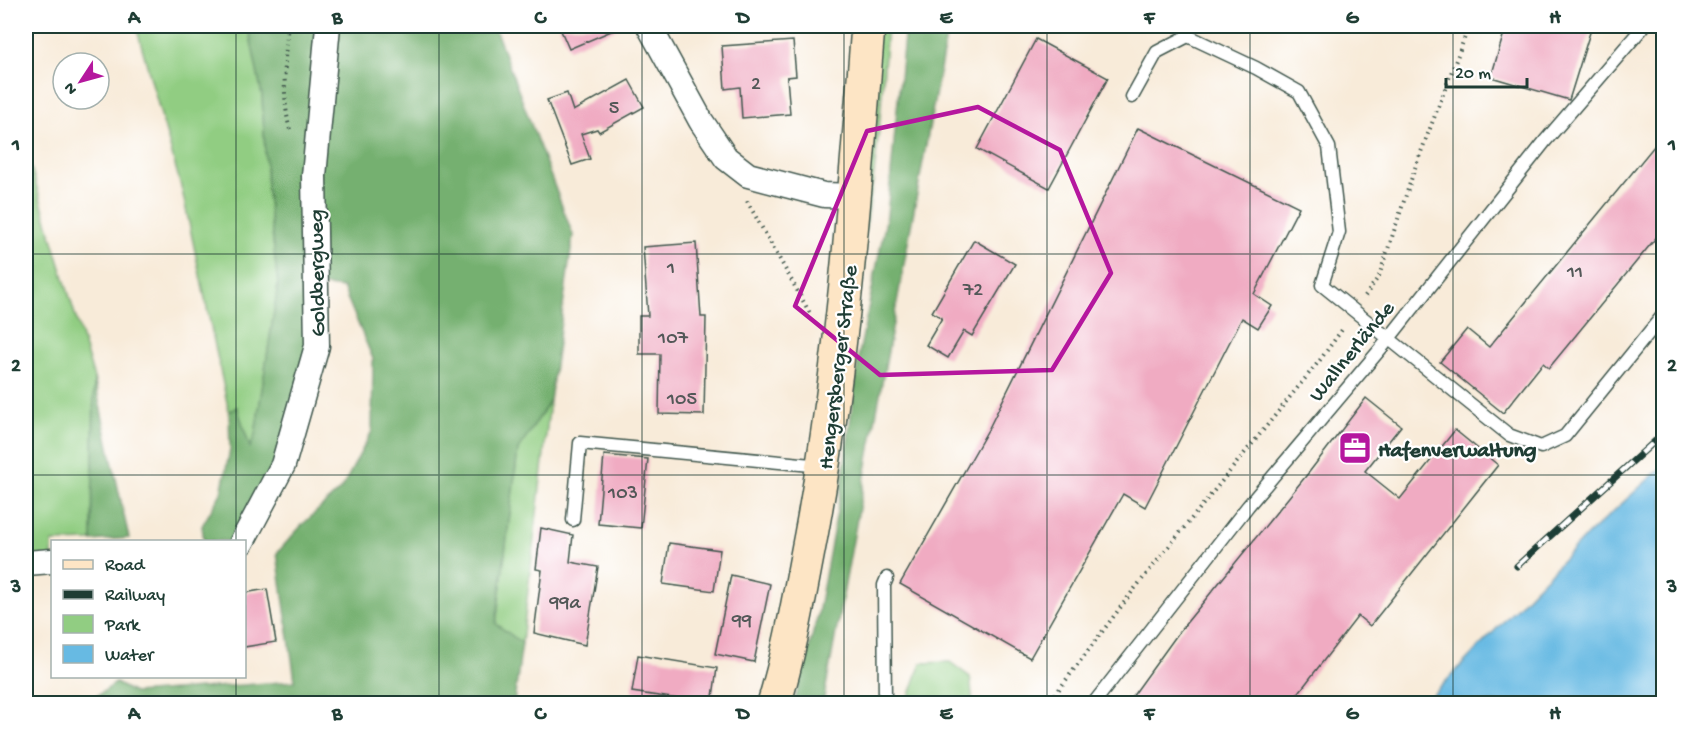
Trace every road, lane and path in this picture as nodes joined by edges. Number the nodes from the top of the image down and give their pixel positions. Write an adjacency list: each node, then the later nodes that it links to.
1 (288, 26): 8 (path)
2 (328, 26): 17 (street, Goldbergweg)
3 (649, 26): 10 (street)
4 (868, 26): 10 (main road, Hengersberger Straße)
5 (1469, 26): 11 (path)
6 (1644, 26): 14 (lane, Wallnerlände)
7 (1132, 97): 11 (lane)
8 (292, 137)
9 (744, 193): 13 (path)
10 (855, 196): 15 (main road, Hengersberger Straße)
11 (1355, 310): 14 (lane); 23 (path)
12 (1664, 314): 14 (lane)
13 (812, 317)
14 (1388, 336): 24 (lane, Wallnerlände)
15 (823, 466): 16 (lane); 21 (main road, Hengersberger Straße)
16 (573, 520)
17 (243, 540)
18 (51, 561): 19 (street)
19 (26, 563)
20 (887, 578): 22 (lane)
21 (774, 704)
22 (885, 704)
23 (1048, 704)
24 (1093, 704)

